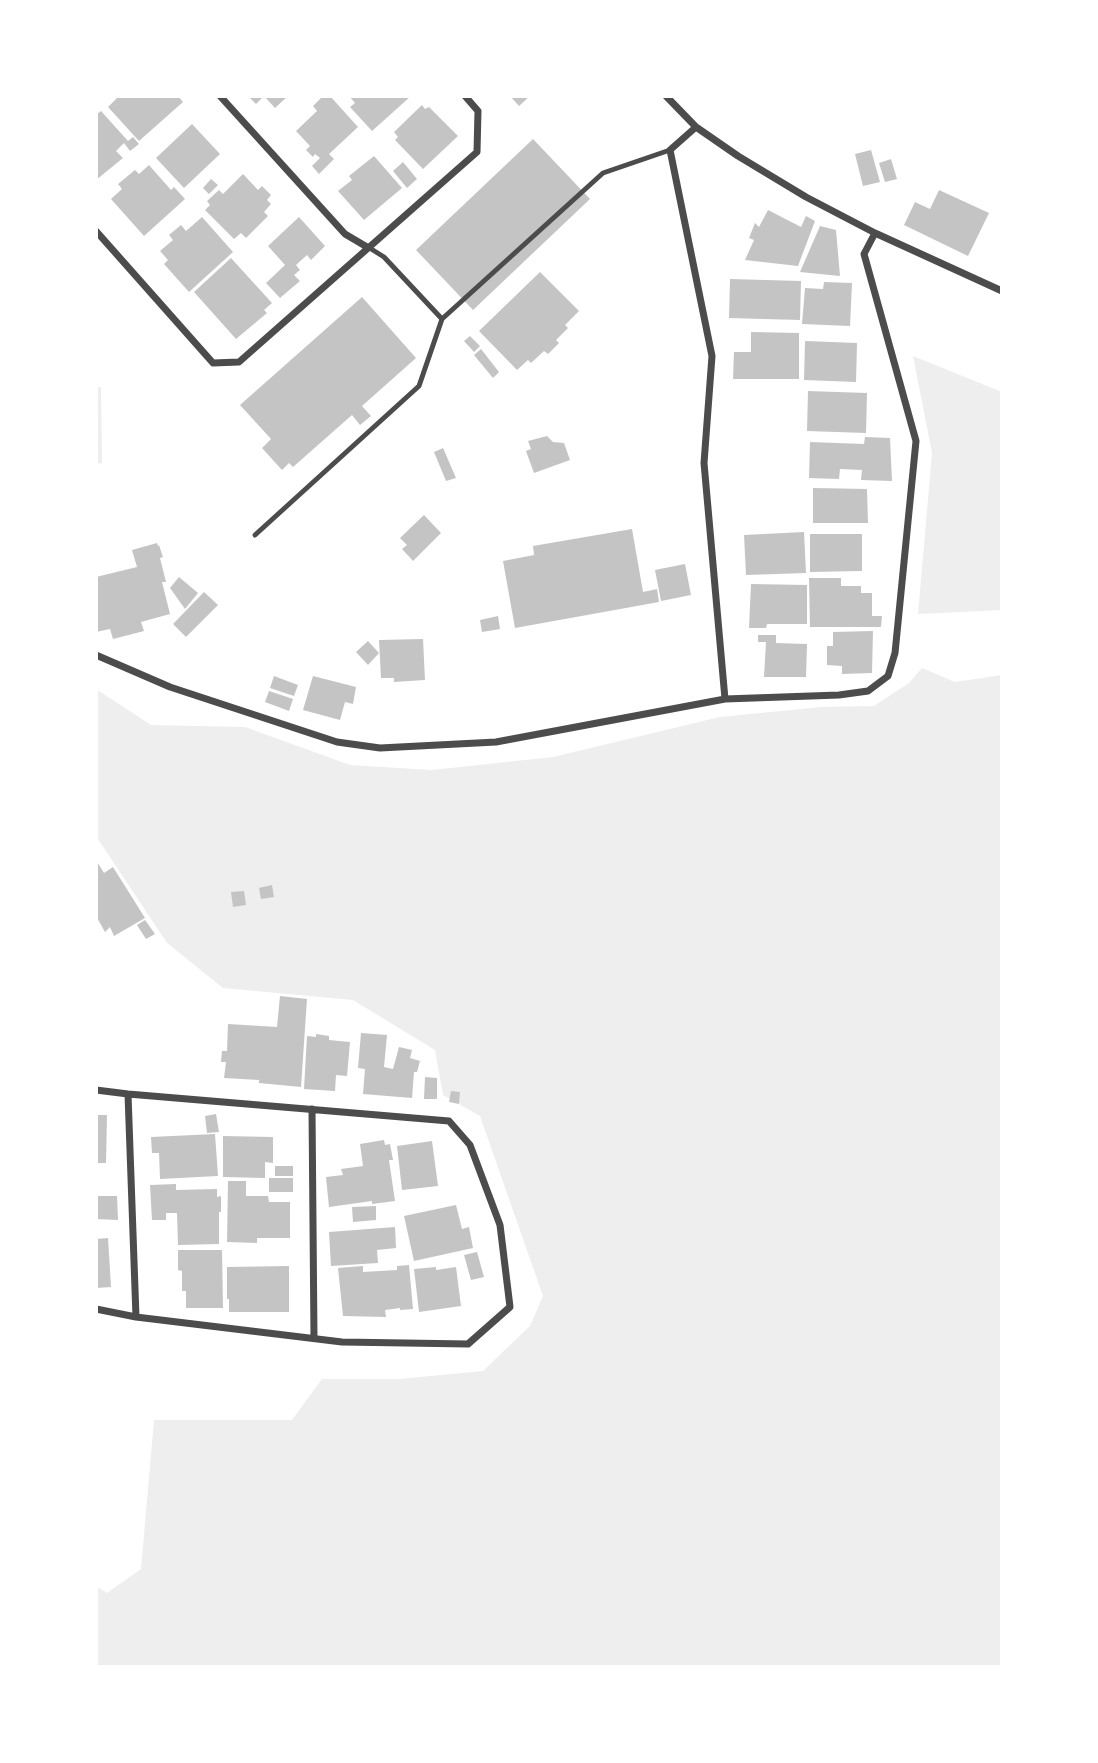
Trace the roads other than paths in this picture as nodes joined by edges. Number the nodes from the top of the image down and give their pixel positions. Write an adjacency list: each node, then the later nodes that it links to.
1 (220, 96): 8 (street)
2 (465, 96): 8 (street)
3 (666, 96): 4 (street)
4 (696, 127): 5 (street); 7 (street)
5 (670, 150): 10 (lane); 13 (street)
6 (96, 231): 8 (street)
7 (875, 233): 9 (street); 13 (street)
8 (368, 247): 10 (lane)
9 (1002, 291)
10 (442, 319): 11 (lane)
11 (255, 535)
12 (96, 655): 13 (street)
13 (725, 699)
14 (96, 1090): 15 (street)
15 (128, 1094): 16 (street); 18 (street)
16 (312, 1109): 19 (street); 19 (street)
17 (96, 1309): 18 (street)
18 (136, 1317): 19 (street)
19 (314, 1338)

